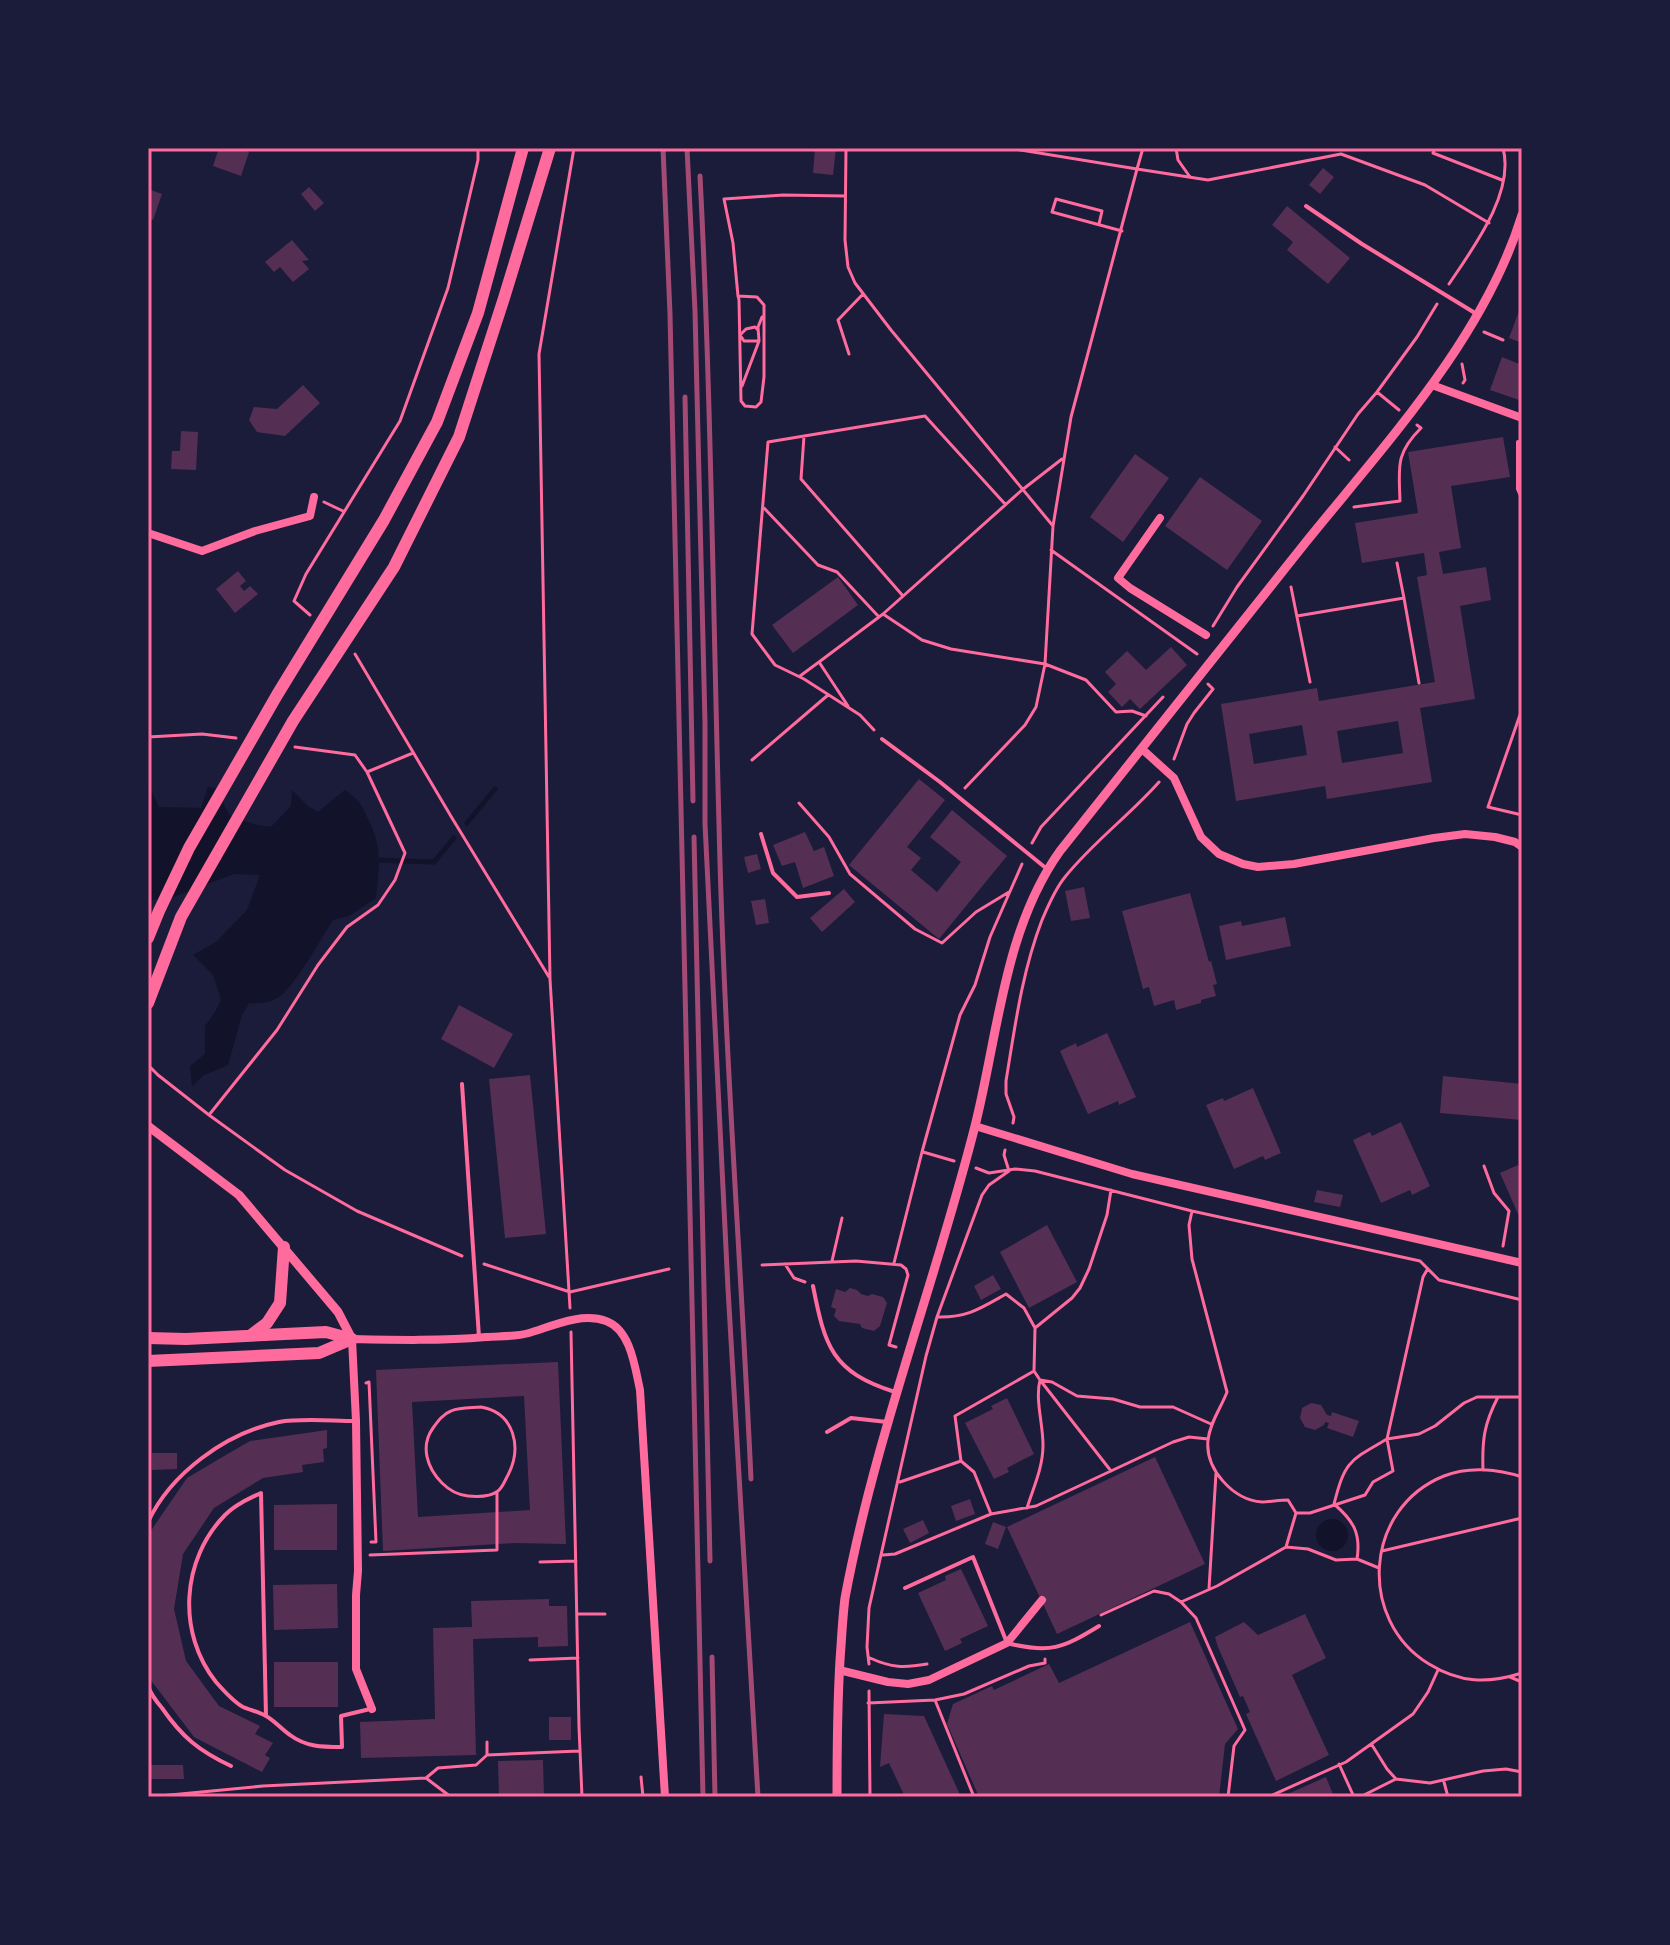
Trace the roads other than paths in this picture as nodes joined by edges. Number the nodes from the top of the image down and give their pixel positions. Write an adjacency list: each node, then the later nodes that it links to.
1 (523, 148): 20 (main road)
2 (550, 148): 21 (main road)
3 (1306, 206): 5 (lane)
4 (1522, 215): 5 (street)
5 (1477, 315): 6 (street)
6 (1432, 385): 7 (street); 15 (street)
7 (1522, 418)
8 (1518, 442): 10 (lane)
9 (314, 497): 12 (street)
10 (1522, 498)
11 (1160, 518): 13 (street)
12 (148, 533)
13 (1206, 635)
14 (882, 739): 18 (lane)
15 (1142, 749): 17 (street); 18 (street)
16 (761, 834): 19 (lane)
17 (1522, 847)
18 (1047, 869): 24 (street)
19 (829, 893)
20 (148, 938)
21 (148, 1003)
22 (462, 1084): 30 (lane)
23 (148, 1126): 25 (street)
24 (975, 1126): 26 (street); 33 (street)
25 (284, 1247): 28 (main road); 31 (street)
26 (1522, 1263)
27 (813, 1286): 33 (lane)
28 (251, 1335): 29 (main road); 31 (main road)
29 (148, 1338)
30 (479, 1338): 31 (street); 47 (street)
31 (352, 1339): 32 (main road); 34 (street)
32 (148, 1361)
33 (898, 1392): 35 (street)
34 (356, 1421): 37 (lane); 44 (street)
35 (889, 1422): 36 (lane); 42 (street)
36 (827, 1432)
37 (148, 1522)
38 (905, 1588): 41 (lane)
39 (1042, 1600): 41 (street)
40 (1099, 1626): 41 (lane)
41 (1007, 1643): 42 (street)
42 (839, 1670): 48 (street)
43 (148, 1686): 46 (lane)
44 (372, 1709): 45 (lane)
45 (266, 1716): 45 (lane)
46 (231, 1766)
47 (665, 1797)
48 (837, 1797)

